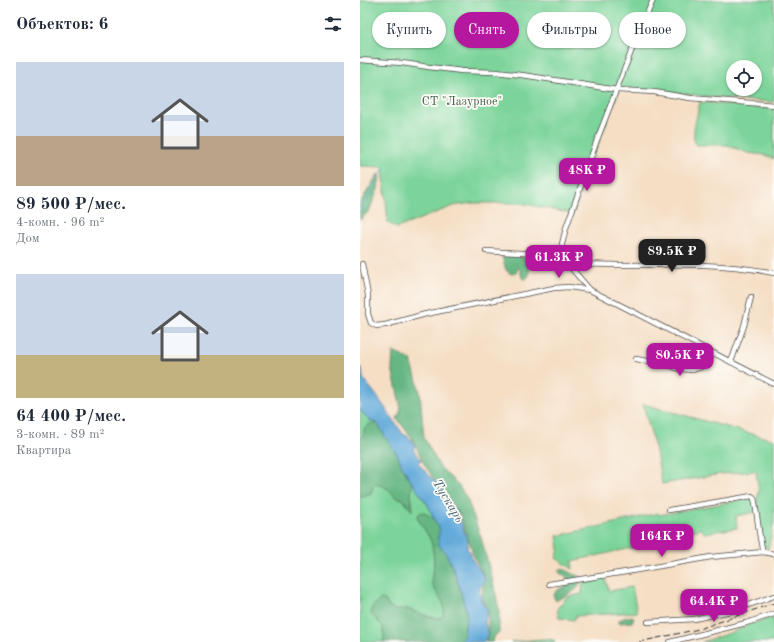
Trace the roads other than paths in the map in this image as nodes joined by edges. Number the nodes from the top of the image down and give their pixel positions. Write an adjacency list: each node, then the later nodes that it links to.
1 (653, 0): 3 (street)
2 (360, 60): 3 (street)
3 (617, 90): 4 (street); 6 (street)
4 (774, 105)
5 (486, 250): 6 (street)
6 (562, 256): 8 (street)
7 (362, 264): 10 (street)
8 (570, 266): 9 (street); 10 (street)
9 (774, 273)
10 (590, 290): 12 (street)
11 (751, 297): 15 (street)
12 (700, 347): 13 (street); 16 (street)
13 (714, 354): 15 (street); 16 (street)
14 (636, 359): 16 (street)
15 (731, 362): 17 (street)
16 (693, 370)
17 (774, 384)
18 (668, 510): 19 (street)
19 (763, 552): 20 (street); 21 (street)
20 (774, 554)
21 (549, 584)
22 (774, 596): 24 (street)
23 (774, 614): 25 (street)
24 (648, 622)
25 (670, 642)

